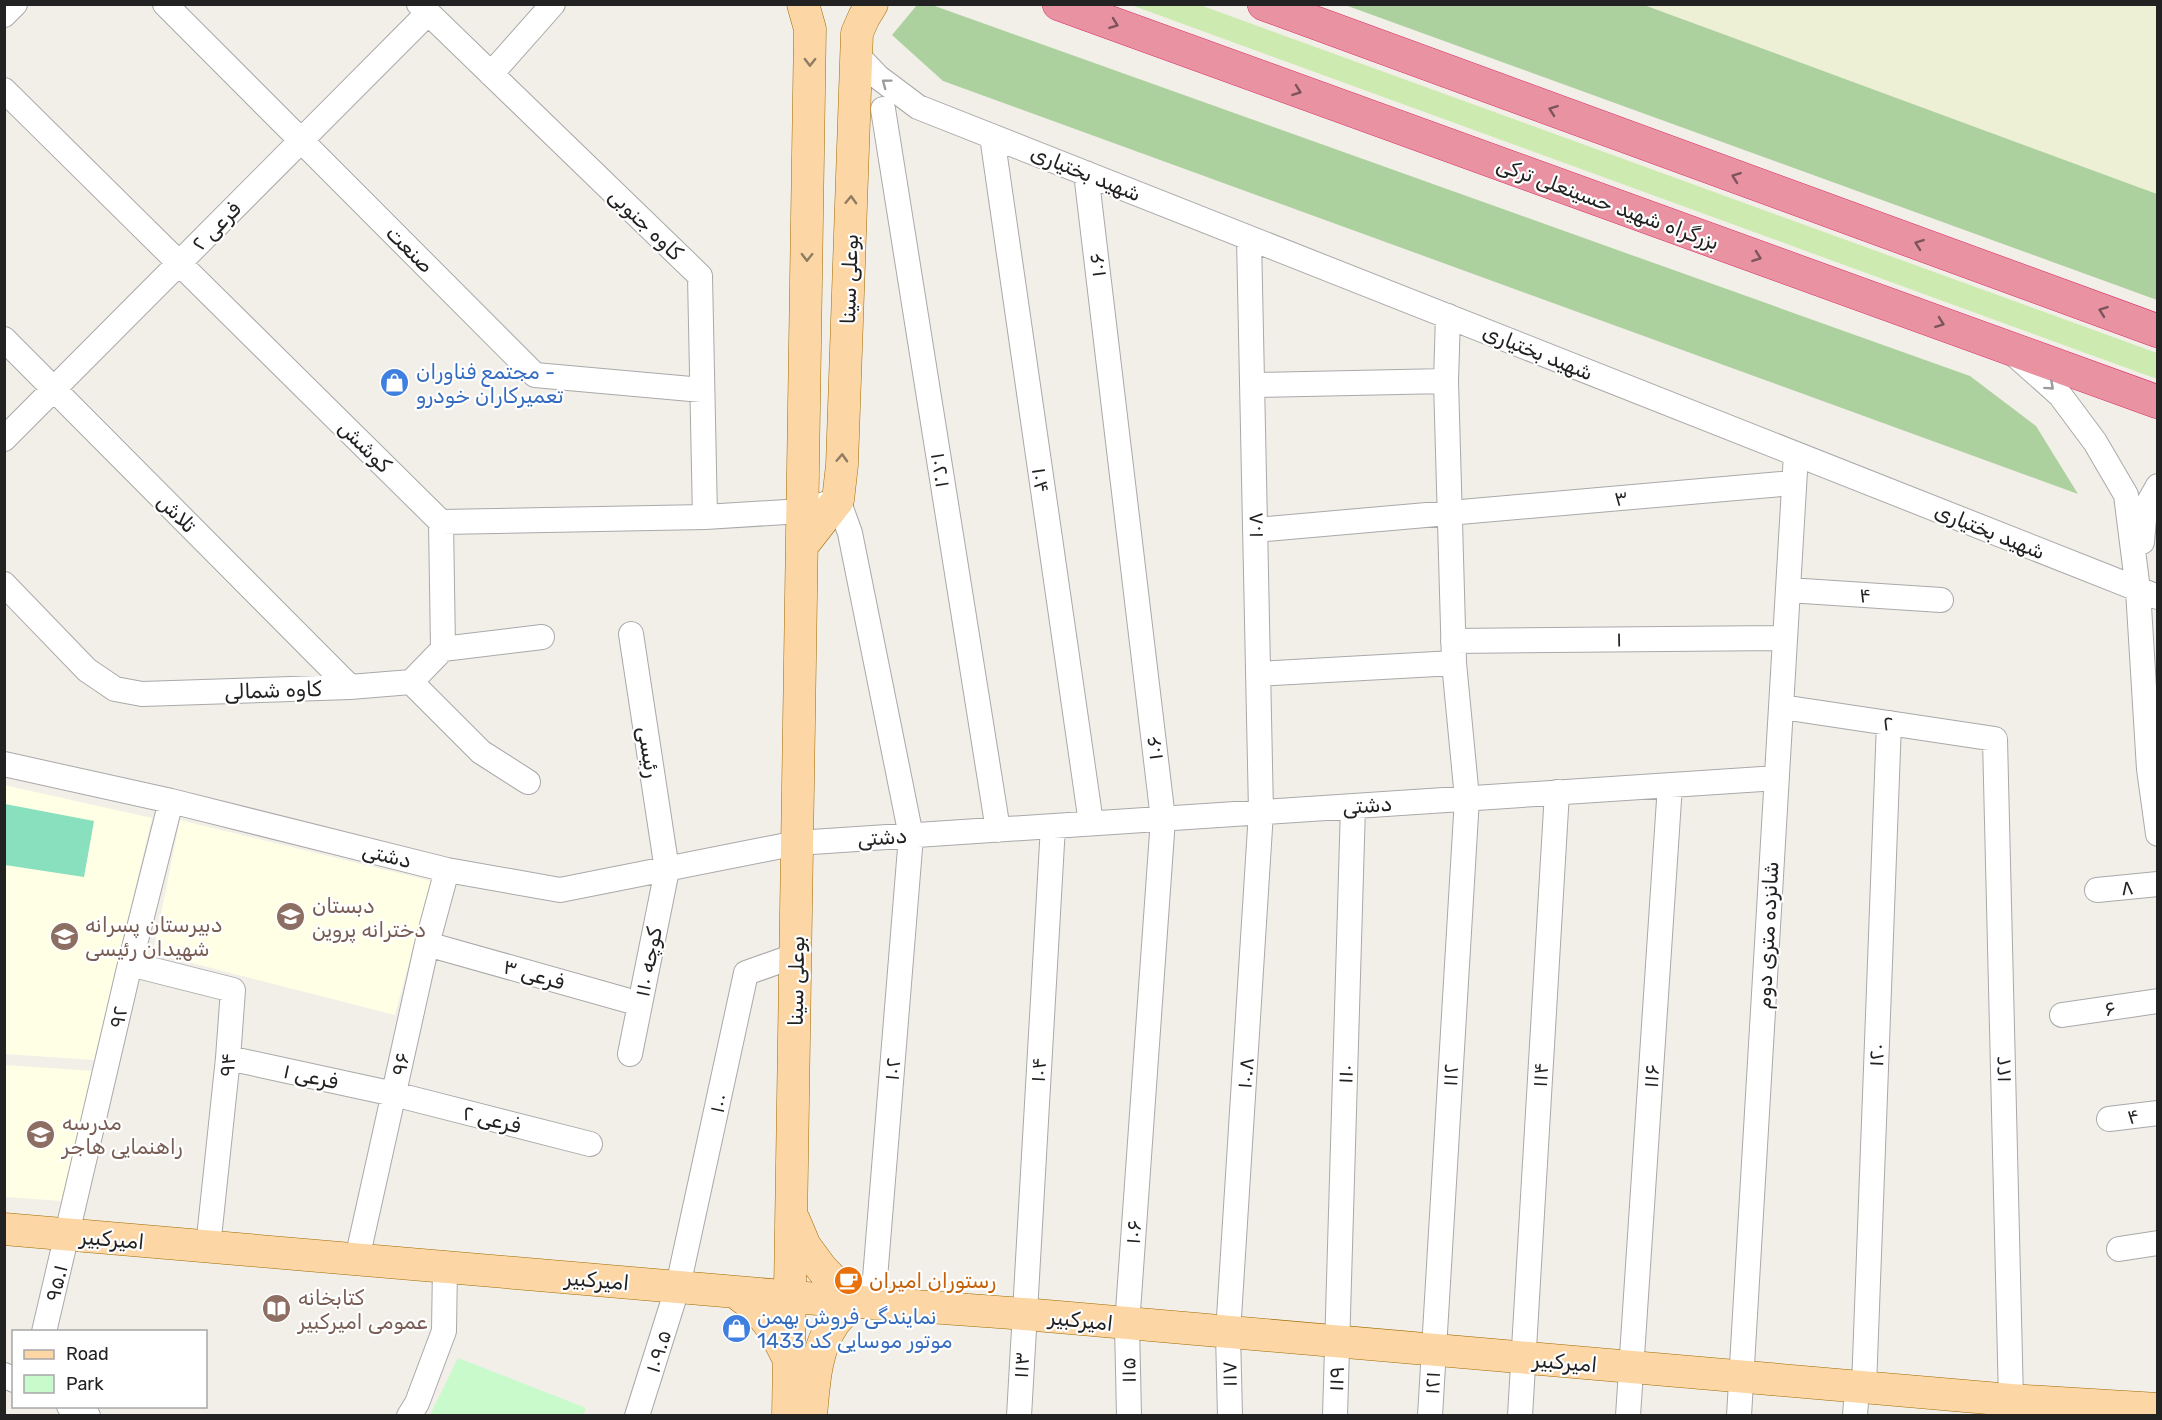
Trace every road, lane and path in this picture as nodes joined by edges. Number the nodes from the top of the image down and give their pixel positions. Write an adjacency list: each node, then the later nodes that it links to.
1 (15, 4): 9 (street)
2 (165, 4): 17 (street, صنعت)
3 (553, 4): 11 (street)
4 (872, 4): 10 (main road, بوعلی سینا)
5 (1059, 4): 24 (highway, بزرگراه شهید حسینعلی ترکی, one-way to 24)
6 (1264, 4): 22 (highway, one-way to 6)
7 (424, 9): 11 (street, کاوه جنوبی); 17 (street, فرعی ۲)
8 (809, 13): 35 (main road, بوعلی سینا, one-way to 35)
9 (4, 15)
10 (858, 31): 13 (street, one-way to 10); 15 (main road, بوعلی سینا)
11 (491, 74): 28 (street, کاوه جنوبی)
12 (4, 90): 20 (street, کوشش)
13 (918, 107): 14 (street); 16 (street, شهید بختیاری)
14 (883, 109): 15 (street); 69 (street, ۱۰۲.۱)
15 (854, 134): 34 (main road, بوعلی سینا, one-way to 15)
16 (992, 136): 18 (street, شهید بختیاری); 67 (street, ۱۰۴)
17 (301, 140): 20 (street, فرعی ۲); 28 (street, صنعت)
18 (1086, 173): 19 (street, شهید بختیاری); 66 (street, ۱۰۶)
19 (1249, 238): 21 (street, شهید بختیاری); 26 (street, ۱۰۸)
20 (180, 263): 27 (street, فرعی ۲); 38 (street, کوشش)
21 (1448, 316): 25 (street, ۱۱۲); 31 (street, شهید بختیاری)
22 (2157, 331)
23 (4, 339): 27 (street, تلاش)
24 (2006, 347): 29 (highway, بزرگراه شهید حسینعلی ترکی); 43 (street, one-way to 43)
25 (1446, 381): 26 (street); 36 (street, ۱۱۲)
26 (1252, 386): 39 (street, ۱۰۸)
27 (54, 389): 30 (street, فرعی ۲); 52 (street, تلاش)
28 (702, 390): 37 (street, کاوه جنوبی)
29 (2157, 402)
30 (4, 439)
31 (1796, 454): 32 (street, شانزده متری دوم); 43 (street, شهید بختیاری)
32 (1793, 483): 36 (street, ۳); 42 (street, شانزده متری دوم)
33 (2157, 486): 43 (street)
34 (838, 500): 35 (street); 40 (main road); 71 (street, ۱۰۲)
35 (802, 512): 37 (street); 40 (main road, بوعلی سینا)
36 (1450, 513): 39 (street, ۳); 49 (street, ۱۱۲)
37 (705, 517): 38 (street)
38 (441, 522): 48 (street)
39 (1255, 530): 50 (street, ۱۰۸)
40 (802, 546): 72 (main road, بوعلی سینا)
41 (4, 584): 52 (street, کاوه شمالی)
42 (1788, 590): 44 (street, ۴); 47 (street, شانزده متری دوم)
43 (2148, 594): 57 (street)
44 (1941, 600)
45 (631, 634): 74 (street, رئیسی)
46 (542, 638): 48 (street)
47 (1785, 638): 49 (street, ۱); 53 (street, شانزده متری دوم)
48 (443, 649): 51 (street)
49 (1453, 652): 50 (street, ۱); 62 (street, ۱۱۲)
50 (1258, 674): 65 (street, ۱۰۸)
51 (411, 682): 52 (street, کاوه شمالی); 59 (street)
52 (350, 687)
53 (1782, 707): 54 (street, ۲); 58 (street, شانزده متری دوم)
54 (1889, 723): 55 (street, ۲); 111 (street, ۱۲۰)
55 (1995, 739): 112 (street, ۱۲۲)
56 (4, 764): 63 (street, دشتی)
57 (2153, 768): 70 (street)
58 (1777, 778): 60 (street, دشتی); 110 (street, شانزده متری دوم)
59 (528, 782)
60 (1670, 785): 61 (street, دشتی); 109 (street, ۱۱۶)
61 (1557, 792): 62 (street, دشتی); 107 (street, ۱۱۴)
62 (1467, 798): 64 (street, دشتی); 106 (street, ۱۱۲)
63 (171, 801): 73 (street, دشتی); 79 (street, ۹۲)
64 (1353, 806): 65 (street, دشتی); 105 (street, ۱۱۰)
65 (1261, 812): 66 (street, دشتی); 104 (street, ۱۰.۸)
66 (1163, 819): 67 (street, دشتی); 102 (street, ۱۰۶)
67 (1091, 824): 68 (street, دشتی)
68 (1053, 826): 69 (street, دشتی); 101 (street, ۱۰۴)
69 (998, 830): 71 (street, دشتی)
70 (2157, 834)
71 (911, 836): 72 (street, دشتی); 100 (street, ۱۰۲)
72 (797, 843): 74 (street, دشتی); 78 (main road, بوعلی سینا)
73 (447, 870): 74 (street, دشتی); 77 (street, ۹۶)
74 (667, 870): 81 (street, کوچه ۱۱۰)
75 (2157, 884): 76 (street, ۸)
76 (2097, 890)
77 (427, 944): 81 (street, فرعی ۳); 85 (street, ۹۶)
78 (797, 955): 89 (main road, بوعلی سینا); 97 (street, ۱۰۰)
79 (130, 964): 84 (street, ۹۴); 91 (street, ۹۲)
80 (2157, 1001): 82 (street, ۶)
81 (640, 1004): 83 (street, کوچه ۱۱۰)
82 (2062, 1015)
83 (630, 1054)
84 (228, 1058): 85 (street, فرعی ۱); 93 (street, ۹۴)
85 (394, 1094): 88 (street, فرعی ۲); 95 (street, ۹۶)
86 (2157, 1113): 87 (street, ۴)
87 (2109, 1119)
88 (590, 1144)
89 (792, 1216): 99 (main road, بوعلی سینا); 100 (main road)
90 (4, 1229): 91 (main road, امیرکبیر)
91 (68, 1235): 93 (main road, امیرکبیر); 103 (street, ۹۵.۱)
92 (2157, 1243): 94 (street)
93 (208, 1246): 95 (main road, امیرکبیر)
94 (2119, 1249)
95 (357, 1259): 96 (main road, امیرکبیر)
96 (445, 1267): 97 (main road, امیرکبیر); 116 (street)
97 (678, 1286): 98 (main road, امیرکبیر); 117 (street, ۱۰۹.۵)
98 (735, 1292): 99 (main road, امیرکبیر); 108 (main road)
99 (790, 1297): 100 (main road, امیرکبیر); 108 (main road, بوعلی سینا)
100 (863, 1303): 101 (main road, امیرکبیر); 119 (main road)
101 (1024, 1314): 102 (main road, امیرکبیر); 120 (street, ۱۱۳)
102 (1127, 1325): 104 (main road, امیرکبیر); 121 (street, ۱۱۵)
103 (44, 1330)
104 (1228, 1333): 105 (main road, امیرکبیر); 122 (street, ۱۱۷)
105 (1337, 1342): 106 (main road, امیرکبیر); 123 (street, ۱۱۹)
106 (1434, 1351): 107 (main road, امیرکبیر); 124 (street, ۱۲۱)
107 (1524, 1358): 109 (main road, امیرکبیر); 125 (street, ۱۱۴)
108 (789, 1362): 118 (main road, بوعلی سینا)
109 (1633, 1368): 110 (main road, امیرکبیر); 126 (street, ۱۱۶)
110 (1741, 1377): 111 (main road, امیرکبیر); 127 (street, شانزده متری دوم)
111 (1858, 1397): 112 (main road, امیرکبیر)
112 (2011, 1400): 114 (main road, امیرکبیر)
113 (71, 1408): 115 (street)
114 (2157, 1409)
115 (88, 1416)
116 (410, 1416)
117 (638, 1416)
118 (788, 1416)
119 (811, 1416)
120 (1018, 1416)
121 (1129, 1416)
122 (1230, 1416)
123 (1335, 1416)
124 (1430, 1416)
125 (1520, 1416)
126 (1628, 1416)
127 (1739, 1416)

